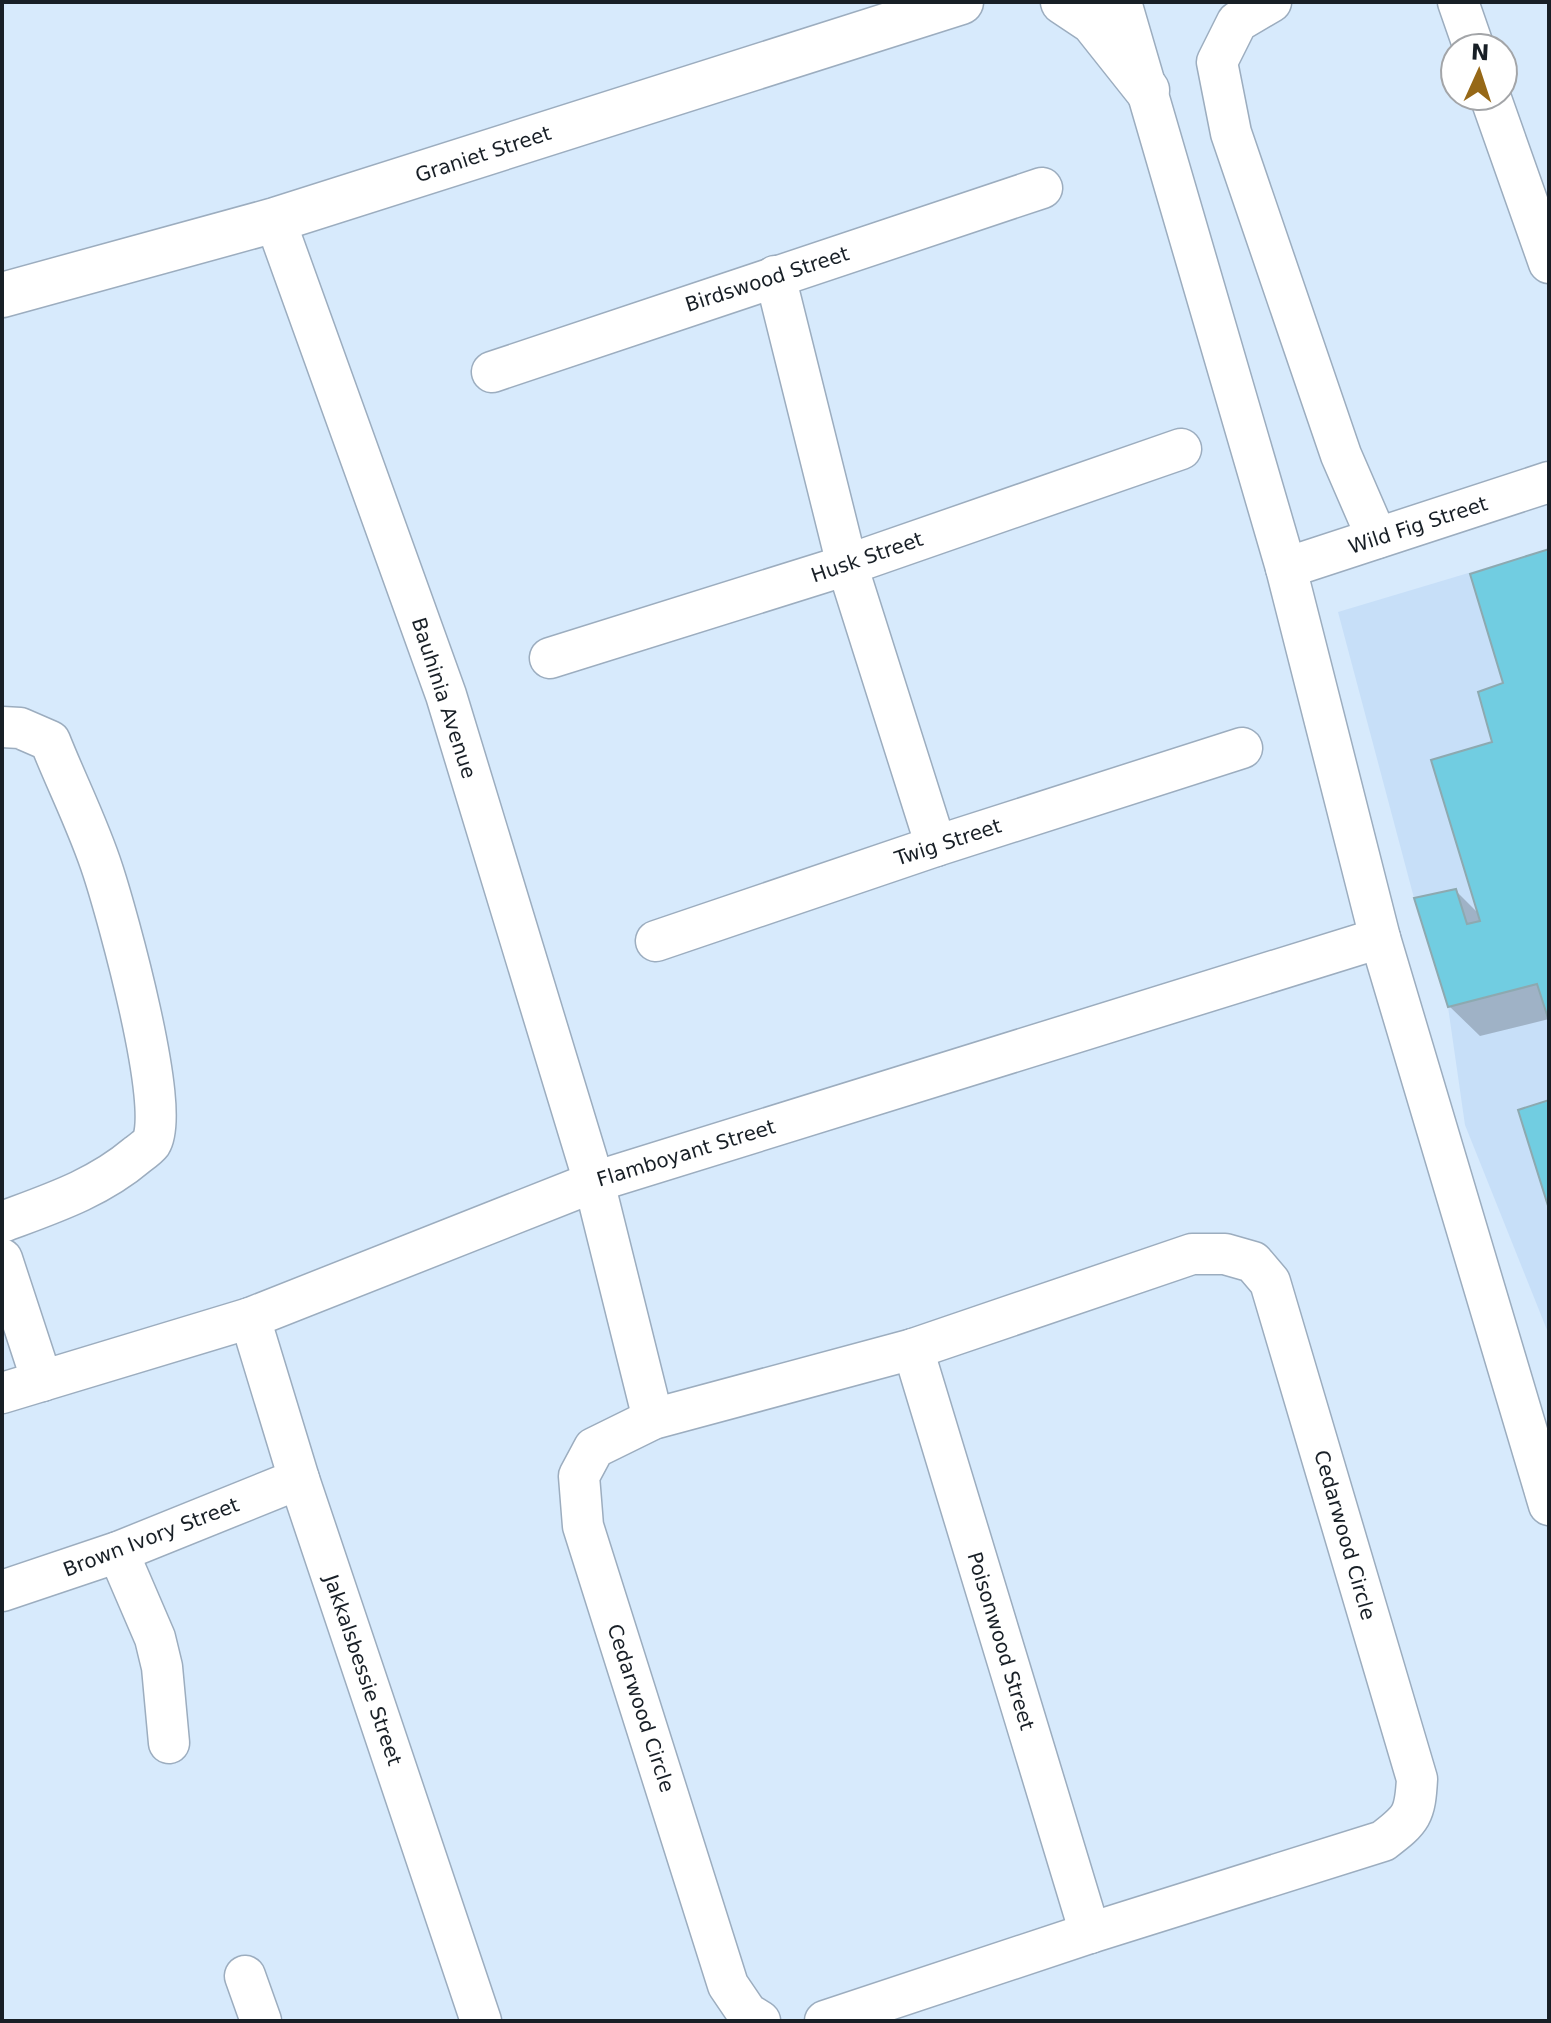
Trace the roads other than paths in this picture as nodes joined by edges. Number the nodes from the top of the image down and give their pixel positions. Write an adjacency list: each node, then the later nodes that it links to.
1 (961, 2): 10 (street, Graniet Street)
2 (1063, 2): 7 (street)
3 (1121, 2): 7 (street)
4 (1271, 2): 17 (street)
5 (1458, 2): 6 (street)
6 (1468, 32)
7 (1147, 90): 19 (street)
8 (1496, 112): 11 (street)
9 (1042, 188): 12 (street, Birdswood Street)
10 (275, 220): 13 (street, Graniet Street); 26 (street, Bauhinia Avenue)
11 (1549, 263)
12 (775, 276): 14 (street, Birdswood Street); 18 (street)
13 (2, 295)
14 (492, 372)
15 (1181, 449): 18 (street, Husk Street)
16 (1549, 482): 17 (street, Wild Fig Street)
17 (1377, 538): 19 (street, Wild Fig Street)
18 (847, 565): 20 (street, Husk Street); 23 (street)
19 (1286, 568): 24 (street)
20 (550, 658)
21 (2, 727): 27 (street)
22 (1242, 748): 23 (street, Twig Street)
23 (936, 846): 25 (street, Twig Street)
24 (1380, 938): 26 (street, Flamboyant Street); 35 (street)
25 (656, 941)
26 (594, 1182): 29 (street, Flamboyant Street); 33 (street)
27 (2, 1222)
28 (2, 1259): 31 (street)
29 (250, 1318): 31 (street, Flamboyant Street); 34 (street, Jakkalsbessie Street)
30 (913, 1349): 33 (street, Cedarwood Circle); 39 (street, Poisonwood Street); 39 (street, Cedarwood Circle)
31 (42, 1381): 32 (street, Flamboyant Street)
32 (2, 1393)
33 (653, 1419): 43 (street, Cedarwood Circle)
34 (299, 1479): 36 (street, Brown Ivory Street); 42 (street, Jakkalsbessie Street)
35 (1549, 1505)
36 (118, 1552): 37 (street, Brown Ivory Street); 38 (street)
37 (2, 1591)
38 (169, 1743)
39 (1090, 1933): 44 (street, Cedarwood Circle)
40 (245, 1976): 41 (street)
41 (261, 2021)
42 (481, 2021)
43 (760, 2021)
44 (825, 2021)

